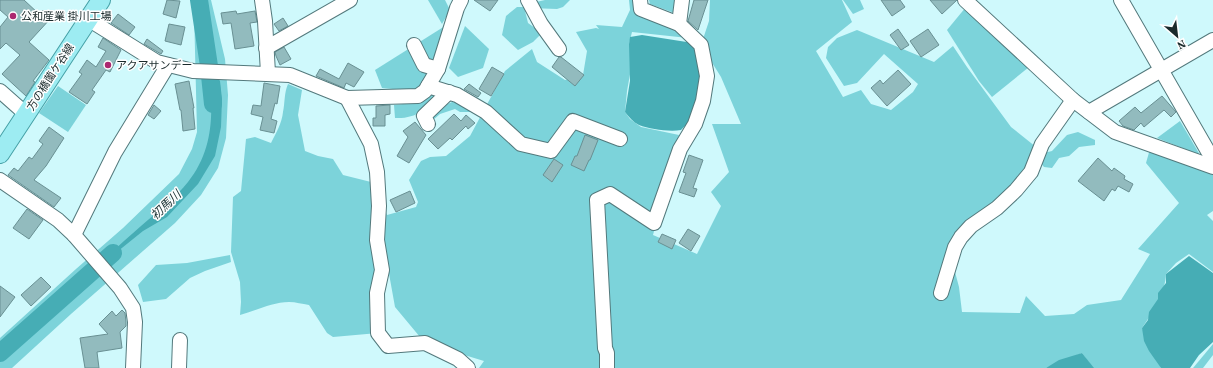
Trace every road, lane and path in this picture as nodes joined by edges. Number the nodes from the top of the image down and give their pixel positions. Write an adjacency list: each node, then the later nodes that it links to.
1 (101, 0): 10 (main road, 方の橋薗ケ谷線)
2 (262, 0): 14 (street)
3 (350, 0): 14 (street)
4 (528, 0): 15 (street)
5 (640, 0): 11 (street)
6 (682, 0): 11 (street)
7 (1121, 0): 18 (street)
8 (967, 1): 24 (street)
9 (457, 3): 17 (street)
10 (88, 19): 16 (street); 26 (main road, 方の橋薗ケ谷線)
11 (679, 24): 39 (street)
12 (1213, 40): 18 (street)
13 (414, 45): 17 (street)
14 (266, 48): 19 (street)
15 (559, 49)
16 (168, 65): 19 (street); 33 (street)
17 (438, 69): 20 (street)
18 (1162, 70): 25 (street); 30 (street)
19 (268, 73): 23 (street)
20 (428, 86): 22 (street); 23 (street)
21 (0, 91): 26 (street)
22 (449, 92): 27 (street); 28 (street)
23 (347, 98): 38 (street)
24 (1074, 100): 25 (street); 34 (street)
25 (1089, 112): 31 (street)
26 (26, 114): 29 (main road, 方の橋薗ケ谷線)
27 (428, 124)
28 (620, 139)
29 (0, 154)
30 (1213, 160)
31 (1213, 167)
32 (0, 180): 33 (street)
33 (74, 235): 36 (street)
34 (941, 293)
35 (180, 340): 37 (street)
36 (133, 368)
37 (179, 368)
38 (468, 368)
39 (607, 368)

